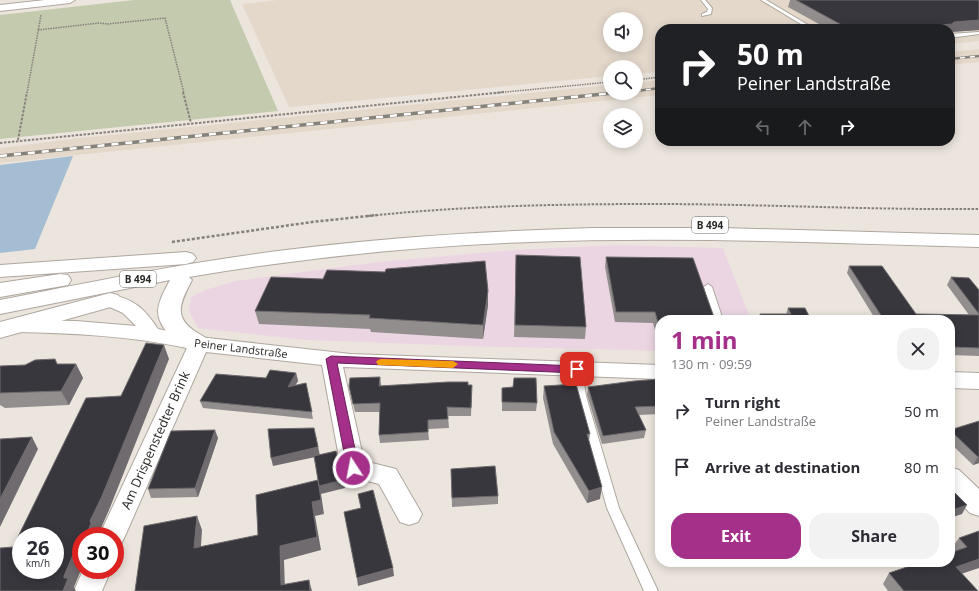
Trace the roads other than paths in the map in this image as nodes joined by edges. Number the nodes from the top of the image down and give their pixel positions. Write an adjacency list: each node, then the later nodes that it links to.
1 (70, 0): 4 (street)
2 (702, 0): 5 (lane)
3 (763, 0): 6 (lane)
4 (0, 8)
5 (704, 15)
6 (804, 24)
7 (979, 33): 8 (lane)
8 (955, 35)
9 (979, 230): 14 (main road, B 494)
10 (916, 239): 11 (main road, B 494); 12 (main road); 13 (main road, B 494)
11 (979, 240)
12 (979, 256)
13 (276, 257): 18 (main road, Peiner Landstraße); 22 (main road, B 494)
14 (186, 258): 15 (main road); 20 (main road, B 494)
15 (38, 269): 16 (main road); 17 (lane)
16 (0, 271)
17 (0, 276)
18 (181, 280): 21 (main road, Peiner Landstraße); 26 (main road)
19 (708, 288): 23 (lane)
20 (0, 290)
21 (110, 300): 24 (main road, Peiner Landstraße); 25 (street)
22 (0, 307)
23 (716, 315)
24 (8, 328): 25 (street, Peiner Landstraße)
25 (151, 334): 26 (street, Peiner Landstraße)
26 (198, 344): 27 (street, Peiner Landstraße); 35 (street, Am Drispenstedter Brink)
27 (331, 359): 28 (street, Peiner Landstraße); 34 (street)
28 (577, 369): 29 (street, Peiner Landstraße); 38 (lane)
29 (655, 372)
30 (955, 380): 31 (street)
31 (979, 381)
32 (955, 481): 33 (street)
33 (979, 505)
34 (409, 514)
35 (116, 527)
36 (93, 579): 37 (street)
37 (88, 591)
38 (650, 591)

